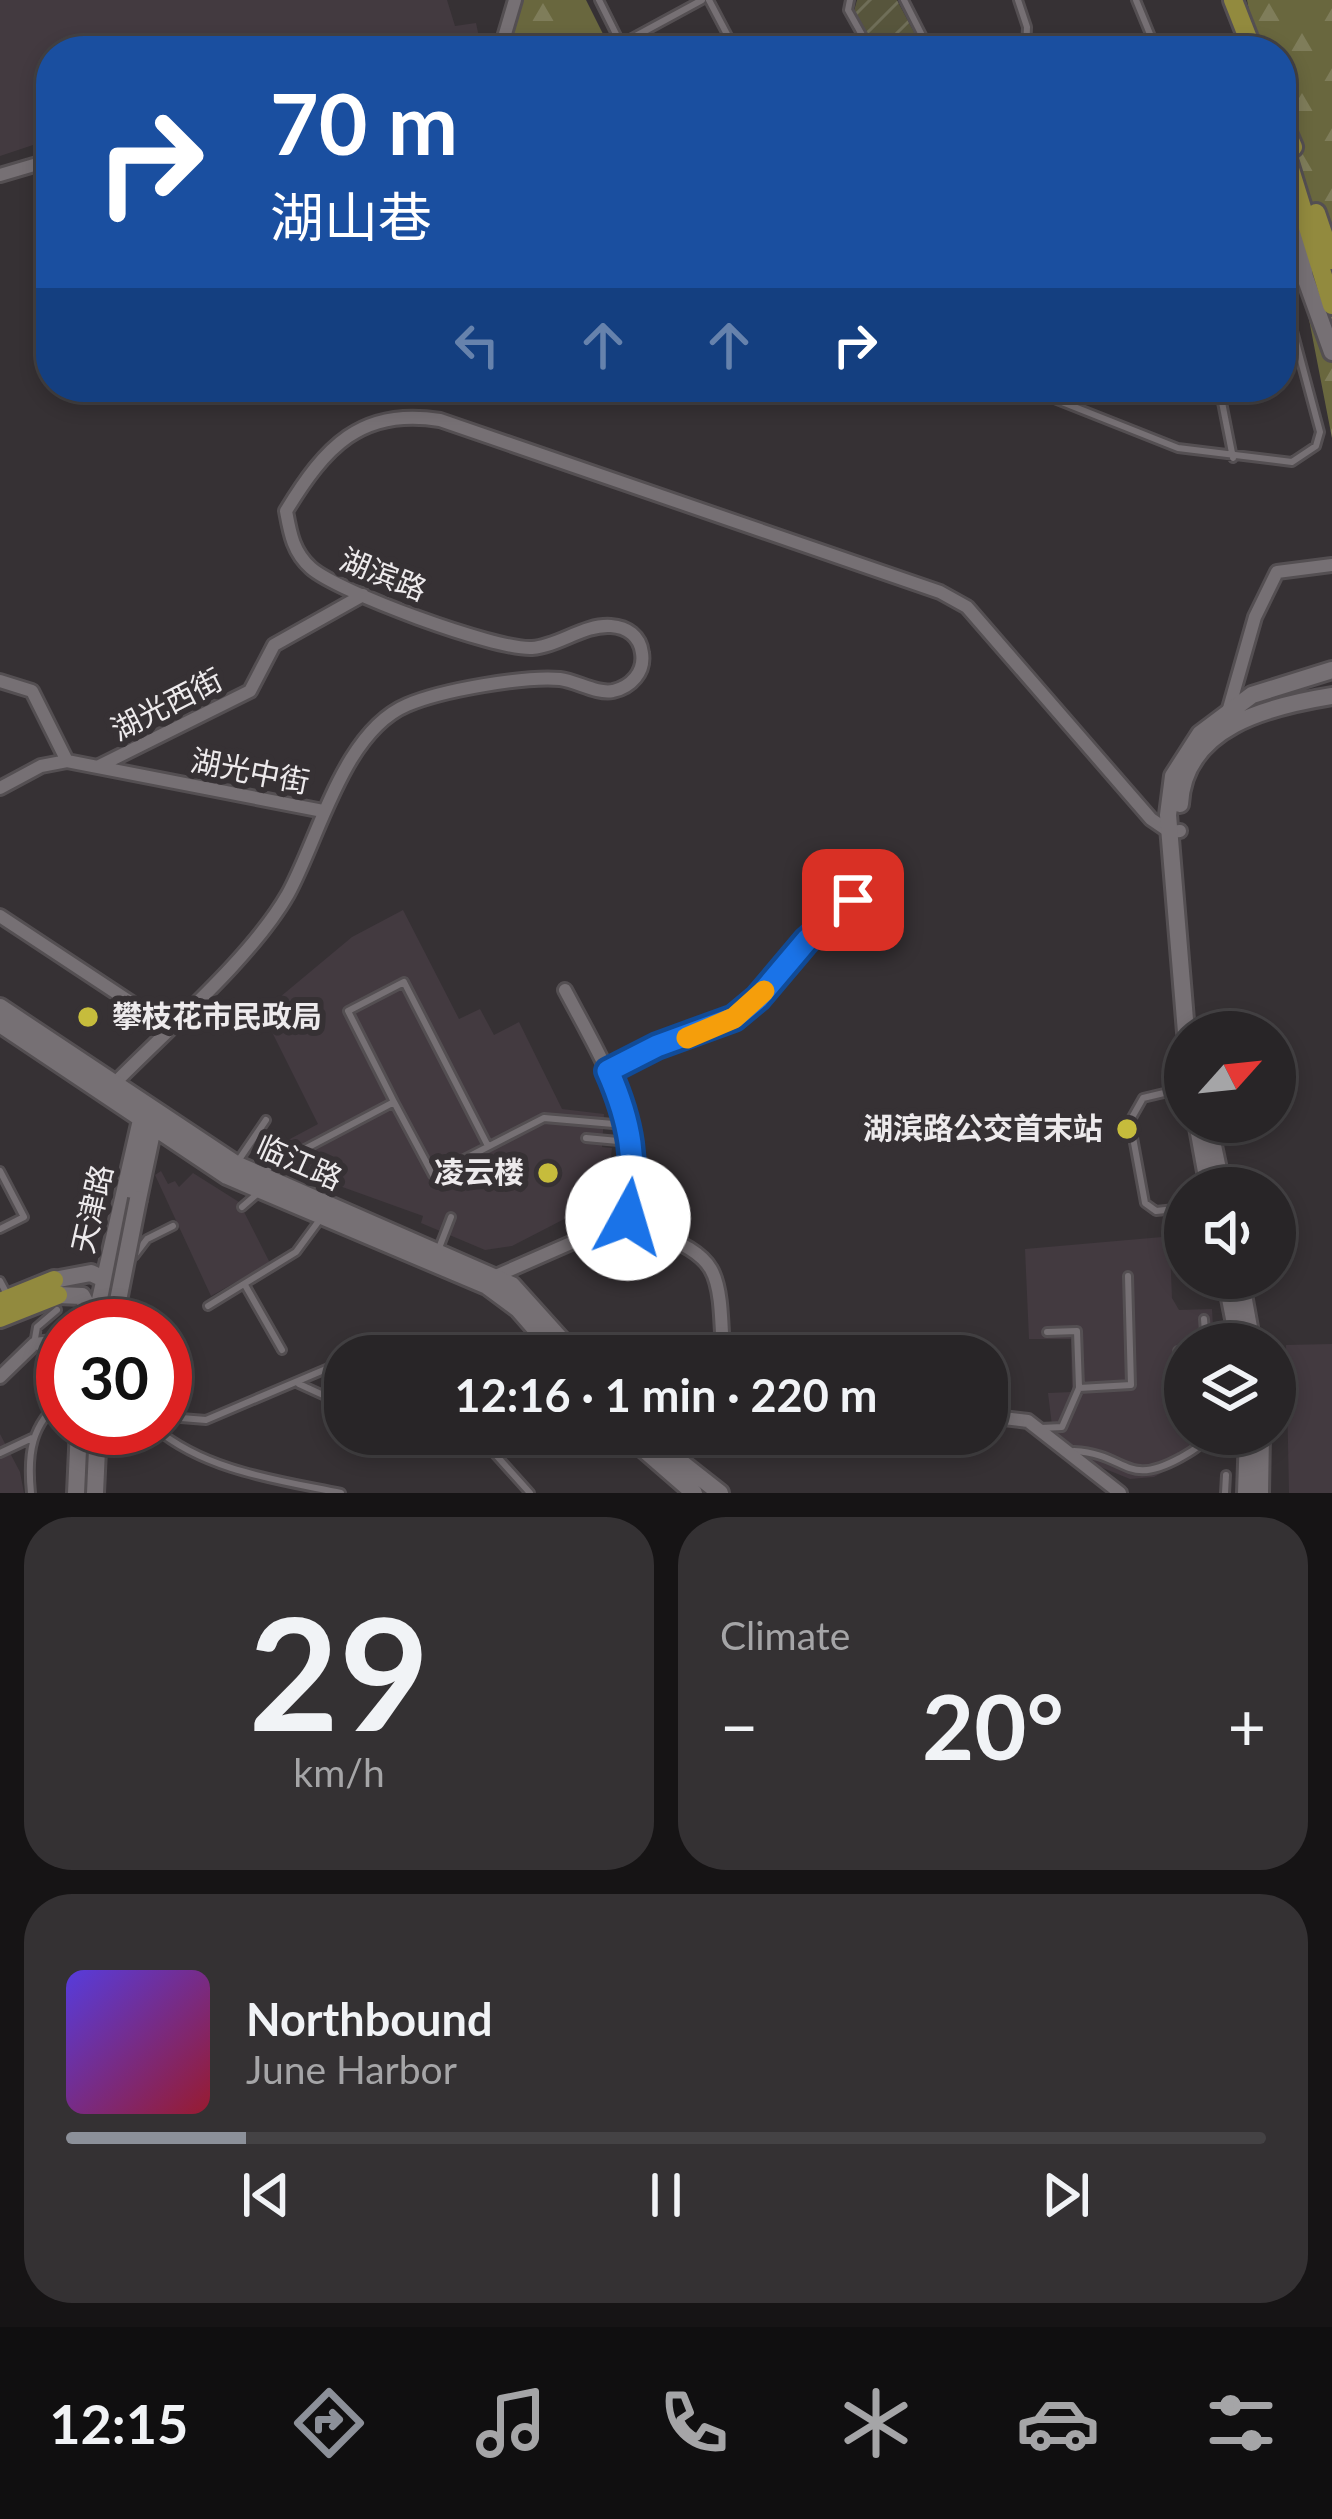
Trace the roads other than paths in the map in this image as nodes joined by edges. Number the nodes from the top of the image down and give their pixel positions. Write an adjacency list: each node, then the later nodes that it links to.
1 (515, 0): 9 (street)
2 (599, 0): 10 (lane)
3 (705, 0): 11 (lane); 12 (lane)
4 (850, 0): 13 (lane)
5 (904, 0): 14 (lane)
6 (1018, 0): 15 (lane)
7 (1136, 0): 16 (lane)
8 (1233, 0): 17 (main road)
9 (504, 36)
10 (617, 36)
11 (636, 36)
12 (727, 36)
13 (863, 36)
14 (922, 36)
15 (1027, 36)
16 (1151, 36)
17 (1246, 36)
18 (1296, 160): 23 (main road)
19 (36, 164): 20 (street)
20 (0, 175)
21 (1296, 188): 24 (main road)
22 (1296, 223): 26 (main road)
23 (1332, 260)
24 (1332, 305)
25 (1296, 342): 29 (lane)
26 (1332, 352)
27 (1062, 402): 29 (lane)
28 (1223, 402): 29 (lane)
29 (1233, 458)
30 (1332, 565): 37 (street)
31 (363, 596): 39 (street, 湖光西街); 41 (street, 湖滨路); 42 (street, 湖滨路)
32 (1332, 670): 37 (main road)
33 (1332, 680): 37 (main road)
34 (0, 681): 38 (street)
35 (1332, 696): 37 (main road)
36 (1332, 708): 37 (main road)
37 (1234, 717): 42 (main road)
38 (68, 761): 39 (street, 湖光中街); 40 (street)
39 (97, 767): 41 (street, 湖光中街)
40 (0, 788)
41 (323, 811): 49 (street, 湖滨路)
42 (1175, 832): 46 (main road); 47 (main road)
43 (853, 900): 50 (street)
44 (0, 916): 49 (street)
45 (565, 990): 50 (street)
46 (1185, 1011)
47 (1195, 1011)
48 (1, 1016): 51 (main road, 临江路)
49 (168, 1028): 51 (street, 湖滨路)
50 (608, 1071): 56 (street)
51 (109, 1089): 54 (main road, 临江路)
52 (1164, 1093): 64 (lane)
53 (394, 1102): 59 (lane); 59 (lane); 62 (lane)
54 (149, 1116): 60 (main road, 临江路); 62 (main road, 临江路); 70 (main road, 天津路); 75 (main road, bridge)
55 (266, 1120): 60 (lane)
56 (629, 1125): 58 (street); 59 (lane)
57 (586, 1138): 58 (lane)
58 (633, 1142): 67 (street)
59 (488, 1146)
60 (236, 1164): 62 (main road, 临江路)
61 (0, 1172): 69 (lane)
62 (260, 1181): 63 (lane); 66 (main road, 临江路); 71 (main road, 临江路)
63 (242, 1208)
64 (1164, 1210)
65 (451, 1217): 71 (lane)
66 (321, 1218): 73 (main road, 临江路); 74 (lane)
67 (628, 1218): 73 (street); 87 (street)
68 (173, 1226): 75 (lane)
69 (0, 1229)
70 (116, 1233): 75 (main road, 天津路); 76 (main road)
71 (438, 1251): 73 (main road, 临江路)
72 (1128, 1276): 93 (lane)
73 (489, 1280): 85 (main road, 临江路); 86 (main road, 临江路)
74 (245, 1284): 81 (lane); 89 (lane)
75 (114, 1285): 76 (main road); 78 (main road, bridge); 79 (main road, 天津路)
76 (56, 1295): 77 (main road); 80 (main road); 88 (lane)
77 (83, 1299)
78 (109, 1299)
79 (109, 1299)
80 (5, 1302)
81 (208, 1306)
82 (1204, 1319): 83 (lane)
83 (1204, 1323)
84 (1046, 1332): 93 (lane)
85 (540, 1335)
86 (558, 1335)
87 (722, 1335)
88 (34, 1344): 91 (street)
89 (282, 1349)
90 (324, 1371): 92 (lane)
91 (0, 1377)
92 (298, 1384): 94 (lane); 95 (lane)
93 (1079, 1388): 97 (lane)
94 (324, 1396)
95 (192, 1419)
96 (1008, 1419): 97 (street)
97 (1037, 1428): 100 (street)
98 (36, 1433): 99 (lane)
99 (32, 1438): 102 (lane); 112 (lane)
100 (1070, 1451): 108 (lane); 119 (street)
101 (192, 1452): 115 (lane)
102 (0, 1453)
103 (78, 1455): 113 (main road)
104 (97, 1455): 114 (main road)
105 (496, 1455): 116 (lane)
106 (650, 1455): 117 (main road)
107 (671, 1455): 118 (main road)
108 (1186, 1455)
109 (1247, 1455): 121 (main road)
110 (1261, 1455): 122 (main road)
111 (1226, 1475): 120 (lane)
112 (31, 1493)
113 (76, 1493)
114 (95, 1493)
115 (341, 1493)
116 (530, 1493)
117 (694, 1493)
118 (719, 1493)
119 (1120, 1493)
120 (1225, 1493)
121 (1246, 1493)
122 (1260, 1493)

